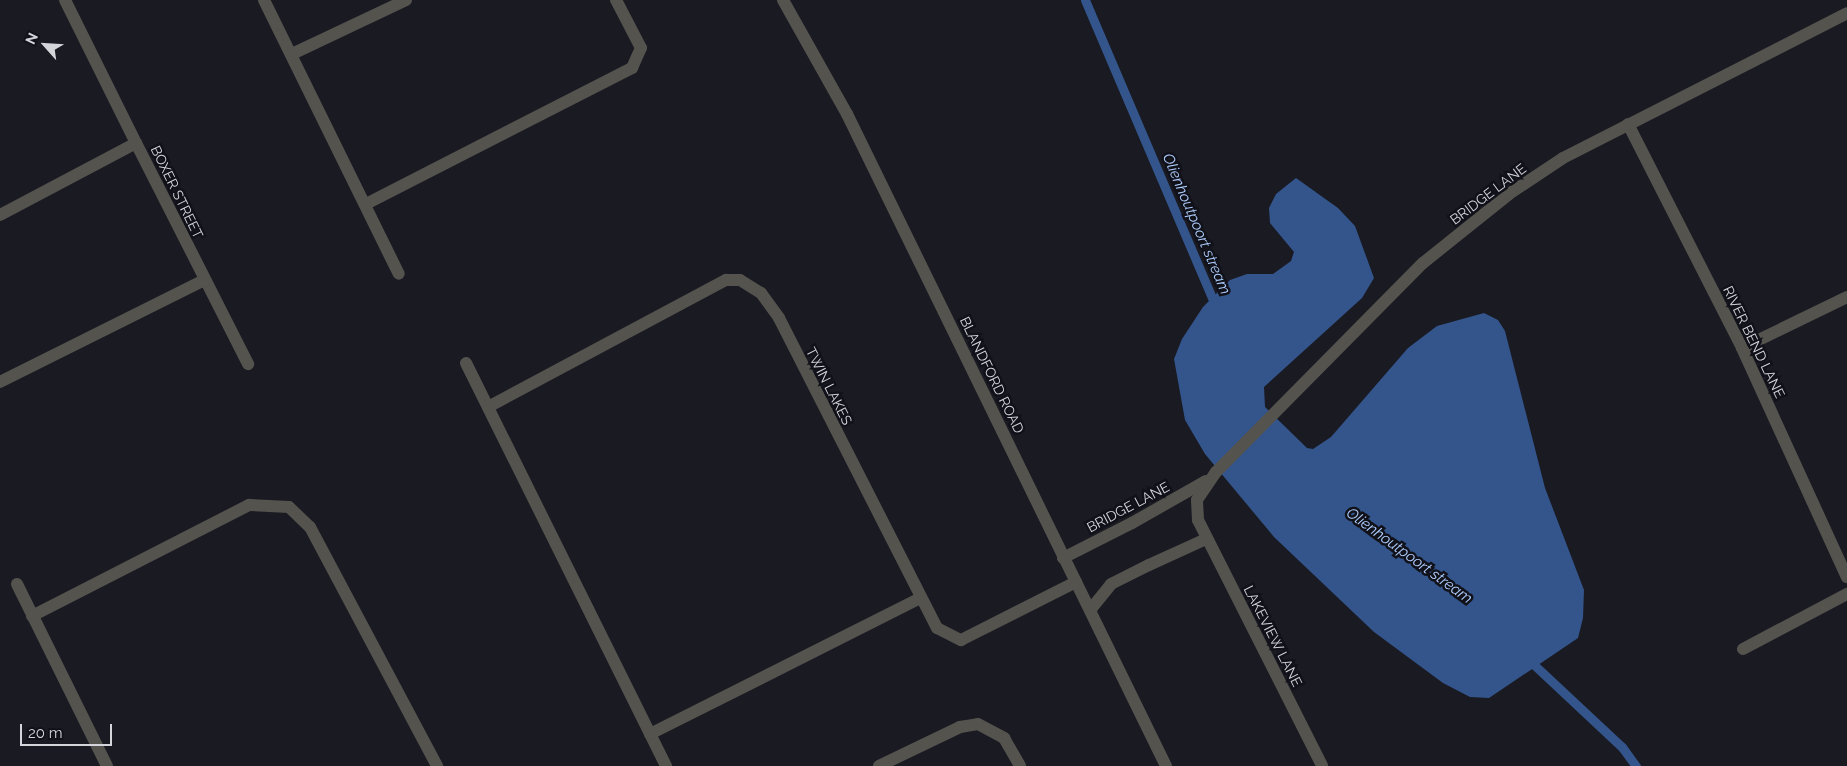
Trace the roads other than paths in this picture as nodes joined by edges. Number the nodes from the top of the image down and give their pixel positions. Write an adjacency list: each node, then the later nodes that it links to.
1 (65, 0): 9 (street)
2 (264, 0): 7 (street)
3 (406, 0): 7 (street)
4 (616, 0): 10 (street)
5 (784, 0): 23 (street, BLANDFORD ROAD)
6 (1847, 13): 8 (street, BRIDGE LANE)
7 (292, 54): 10 (street)
8 (1628, 124): 15 (street, RIVER BEND LANE); 20 (street, BRIDGE LANE)
9 (136, 143): 11 (street, BOXER STREET); 13 (street, BOXER STREET)
10 (366, 204): 12 (street)
11 (0, 215)
12 (400, 274)
13 (203, 280): 17 (street, BOXER STREET); 18 (street)
14 (1847, 298): 15 (street)
15 (1742, 348): 24 (street, RIVER BEND LANE)
16 (466, 363): 19 (street)
17 (248, 364)
18 (0, 382)
19 (488, 406): 28 (street, TWIN LAKES); 32 (street)
20 (1206, 481): 21 (street, BRIDGE LANE); 23 (street, BRIDGE LANE)
21 (1198, 520): 22 (street, LAKEVIEW LANE)
22 (1206, 539): 29 (street); 39 (street, LAKEVIEW LANE)
23 (1063, 558): 25 (street, BLANDFORD ROAD)
24 (1847, 577)
25 (1076, 582): 28 (street, TWIN LAKES); 29 (street, BLANDFORD ROAD)
26 (17, 584): 30 (street)
27 (1847, 594): 31 (street)
28 (919, 600): 32 (street)
29 (1091, 609): 38 (street, BLANDFORD ROAD)
30 (32, 616): 33 (street); 34 (street)
31 (1743, 649)
32 (650, 734): 35 (street)
33 (107, 766)
34 (438, 766)
35 (666, 766)
36 (879, 766): 37 (street)
37 (1020, 766)
38 (1166, 766)
39 (1322, 766)

